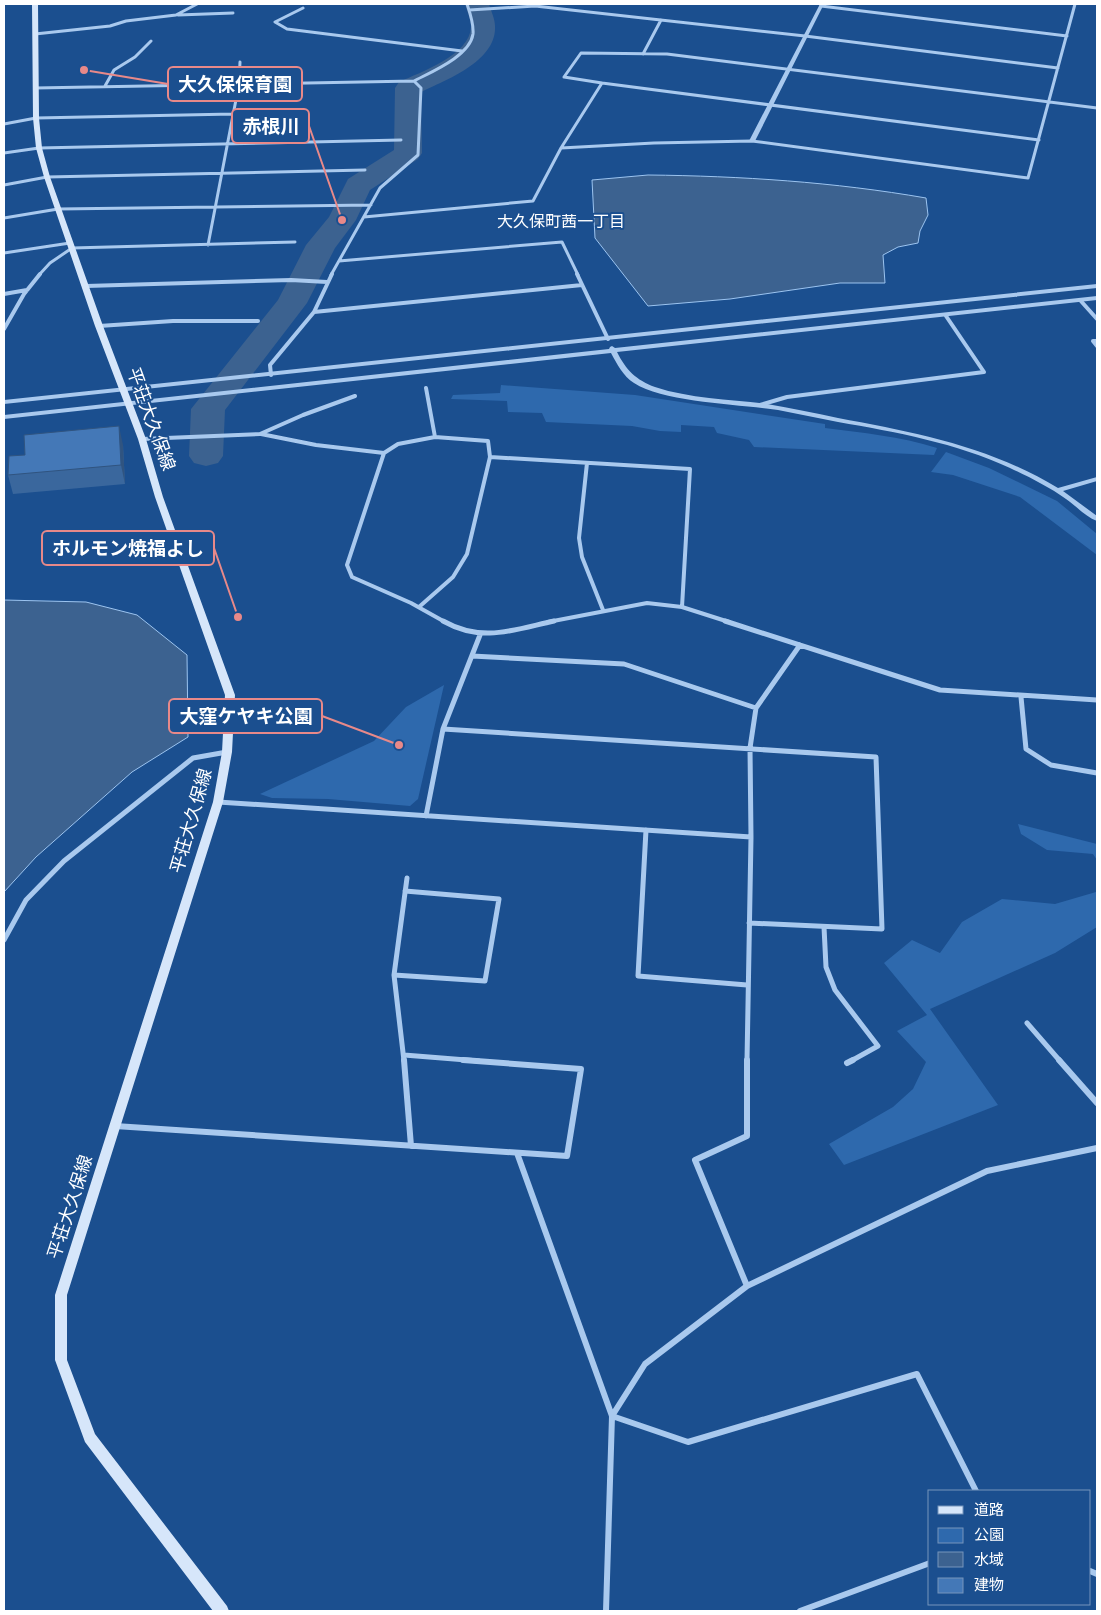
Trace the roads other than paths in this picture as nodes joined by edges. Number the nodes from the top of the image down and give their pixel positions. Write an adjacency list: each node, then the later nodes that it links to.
1 (35, 4): 11 (main road, 平荘大久保線)
2 (197, 4): 9 (street)
3 (467, 4): 7 (street)
4 (1075, 4): 13 (street)
5 (821, 5): 12 (street); 13 (street)
6 (303, 8): 15 (street)
7 (469, 10): 10 (street); 15 (street)
8 (233, 13): 9 (street)
9 (176, 15): 11 (street)
10 (661, 20): 12 (street); 16 (street)
11 (35, 34): 24 (main road, 平荘大久保線)
12 (805, 36): 18 (street); 19 (street)
13 (1067, 36): 18 (street)
14 (151, 41): 23 (street)
15 (463, 51): 20 (street)
16 (643, 54): 19 (street); 21 (street)
17 (240, 62): 22 (street)
18 (1058, 68): 25 (street)
19 (789, 69): 25 (street); 26 (street)
20 (414, 80): 22 (street); 42 (street)
21 (602, 83): 26 (street); 36 (street)
22 (239, 84): 23 (street); 28 (street)
23 (105, 86): 24 (street)
24 (35, 88): 29 (main road, 平荘大久保線)
25 (1049, 102): 27 (street); 32 (street)
26 (770, 105): 32 (street); 33 (street)
27 (1097, 108)
28 (233, 114): 29 (street); 34 (street)
29 (36, 118): 30 (street); 35 (main road, 平荘大久保線)
30 (4, 124)
31 (401, 140): 34 (street)
32 (1039, 140): 33 (street)
33 (752, 141): 36 (street)
34 (228, 144): 35 (street); 39 (street)
35 (40, 148): 37 (street); 40 (main road, 平荘大久保線)
36 (561, 148): 45 (street)
37 (4, 153)
38 (365, 170): 39 (street)
39 (221, 172): 40 (street); 43 (street)
40 (47, 177): 41 (street); 44 (main road, 平荘大久保線)
41 (4, 184)
42 (371, 205): 43 (street); 45 (street)
43 (217, 206): 44 (street); 48 (street)
44 (58, 209): 46 (street); 49 (main road, 平荘大久保線)
45 (364, 217): 51 (street)
46 (4, 218)
47 (295, 242): 48 (street)
48 (208, 245): 49 (street)
49 (71, 246): 50 (street); 54 (main road, 平荘大久保線); 56 (street)
50 (4, 253)
51 (339, 261): 52 (street); 53 (street)
52 (327, 282): 54 (street); 60 (street)
53 (582, 285): 60 (street); 66 (street)
54 (86, 286): 64 (main road, 平荘大久保線)
55 (1097, 286): 66 (street)
56 (27, 290): 57 (street); 65 (street)
57 (4, 294)
58 (1097, 298): 59 (street)
59 (1080, 300): 61 (street); 62 (street)
60 (314, 312): 70 (street)
61 (946, 316): 69 (street); 76 (street)
62 (1097, 319)
63 (258, 321): 64 (street)
64 (99, 326): 72 (main road, 平荘大久保線)
65 (4, 329)
66 (608, 339): 69 (street); 70 (street)
67 (1097, 341): 68 (street)
68 (1097, 346)
69 (614, 351): 75 (street); 76 (street)
70 (271, 375): 72 (street)
71 (426, 388): 79 (street)
72 (122, 390): 74 (street); 75 (main road, 平荘大久保線)
73 (355, 396): 78 (street)
74 (4, 402)
75 (127, 404): 77 (street); 80 (main road, 平荘大久保線)
76 (760, 405): 85 (street)
77 (4, 417)
78 (260, 434): 80 (street); 81 (street)
79 (436, 437): 81 (street); 82 (street)
80 (142, 439): 98 (main road, 平荘大久保線)
81 (384, 453): 87 (street)
82 (490, 457): 83 (street); 87 (street)
83 (586, 463): 88 (street); 89 (street)
84 (1097, 479): 85 (street)
85 (1058, 490): 86 (street)
86 (1097, 520)
87 (419, 607): 90 (street)
88 (682, 607): 89 (street); 91 (street)
89 (603, 610): 90 (street)
90 (480, 635): 92 (street)
91 (800, 645): 93 (street); 95 (street)
92 (472, 656): 95 (street); 96 (street)
93 (1021, 697): 94 (street); 99 (street)
94 (1097, 700)
95 (756, 708): 97 (street)
96 (443, 729): 97 (street); 101 (street)
97 (750, 748): 103 (street); 107 (street)
98 (227, 752): 100 (main road, 平荘大久保線); 108 (street)
99 (1097, 773)
100 (218, 802): 101 (street); 115 (main road, 平荘大久保線)
101 (426, 816): 102 (street)
102 (646, 830): 103 (street); 110 (street)
103 (751, 837): 106 (street)
104 (407, 878): 105 (street)
105 (405, 892): 109 (street); 109 (street)
106 (749, 923): 107 (street); 110 (street)
107 (824, 926): 113 (street)
108 (4, 940)
109 (394, 975): 112 (street)
110 (747, 985): 119 (street)
111 (1028, 1024): 114 (street)
112 (404, 1056): 116 (street); 118 (street)
113 (847, 1063)
114 (1097, 1103)
115 (114, 1126): 116 (street); 123 (main road, 平荘大久保線)
116 (411, 1146): 118 (street)
117 (1097, 1148): 119 (street)
118 (517, 1153): 120 (street)
119 (747, 1286): 120 (street)
120 (612, 1416): 121 (street); 124 (street)
121 (975, 1490)
122 (928, 1564): 125 (street)
123 (222, 1611)
124 (606, 1611)
125 (800, 1611)

